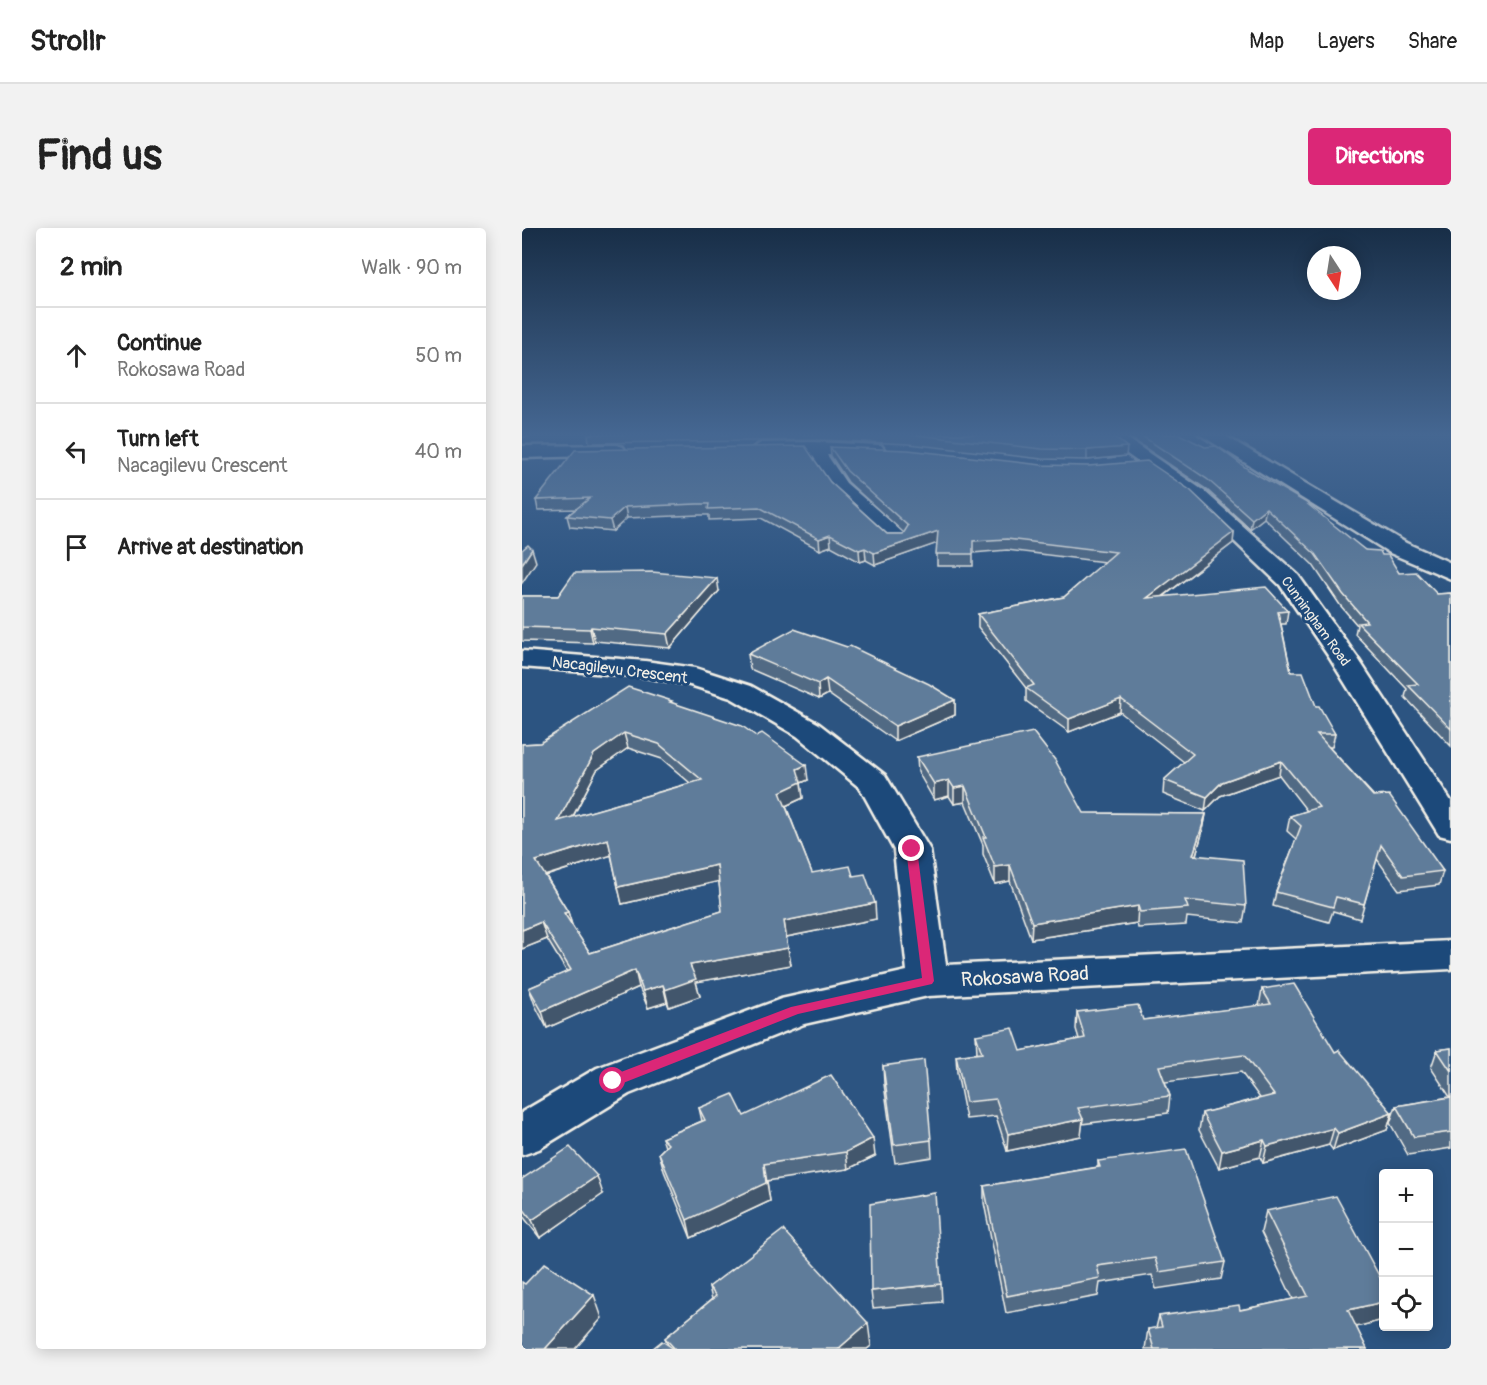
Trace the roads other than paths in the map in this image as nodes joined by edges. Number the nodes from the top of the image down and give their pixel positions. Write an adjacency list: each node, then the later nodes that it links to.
1 (839, 486): 4 (street)
2 (1185, 486): 7 (street, Cunningham Road)
3 (1295, 486): 5 (street)
4 (896, 538)
5 (1451, 572)
6 (522, 659): 9 (street, Nacagilevu Crescent)
7 (1451, 827)
8 (1451, 955): 9 (street, Rokosawa Road)
9 (928, 981): 10 (street, Rokosawa Road)
10 (522, 1135)

